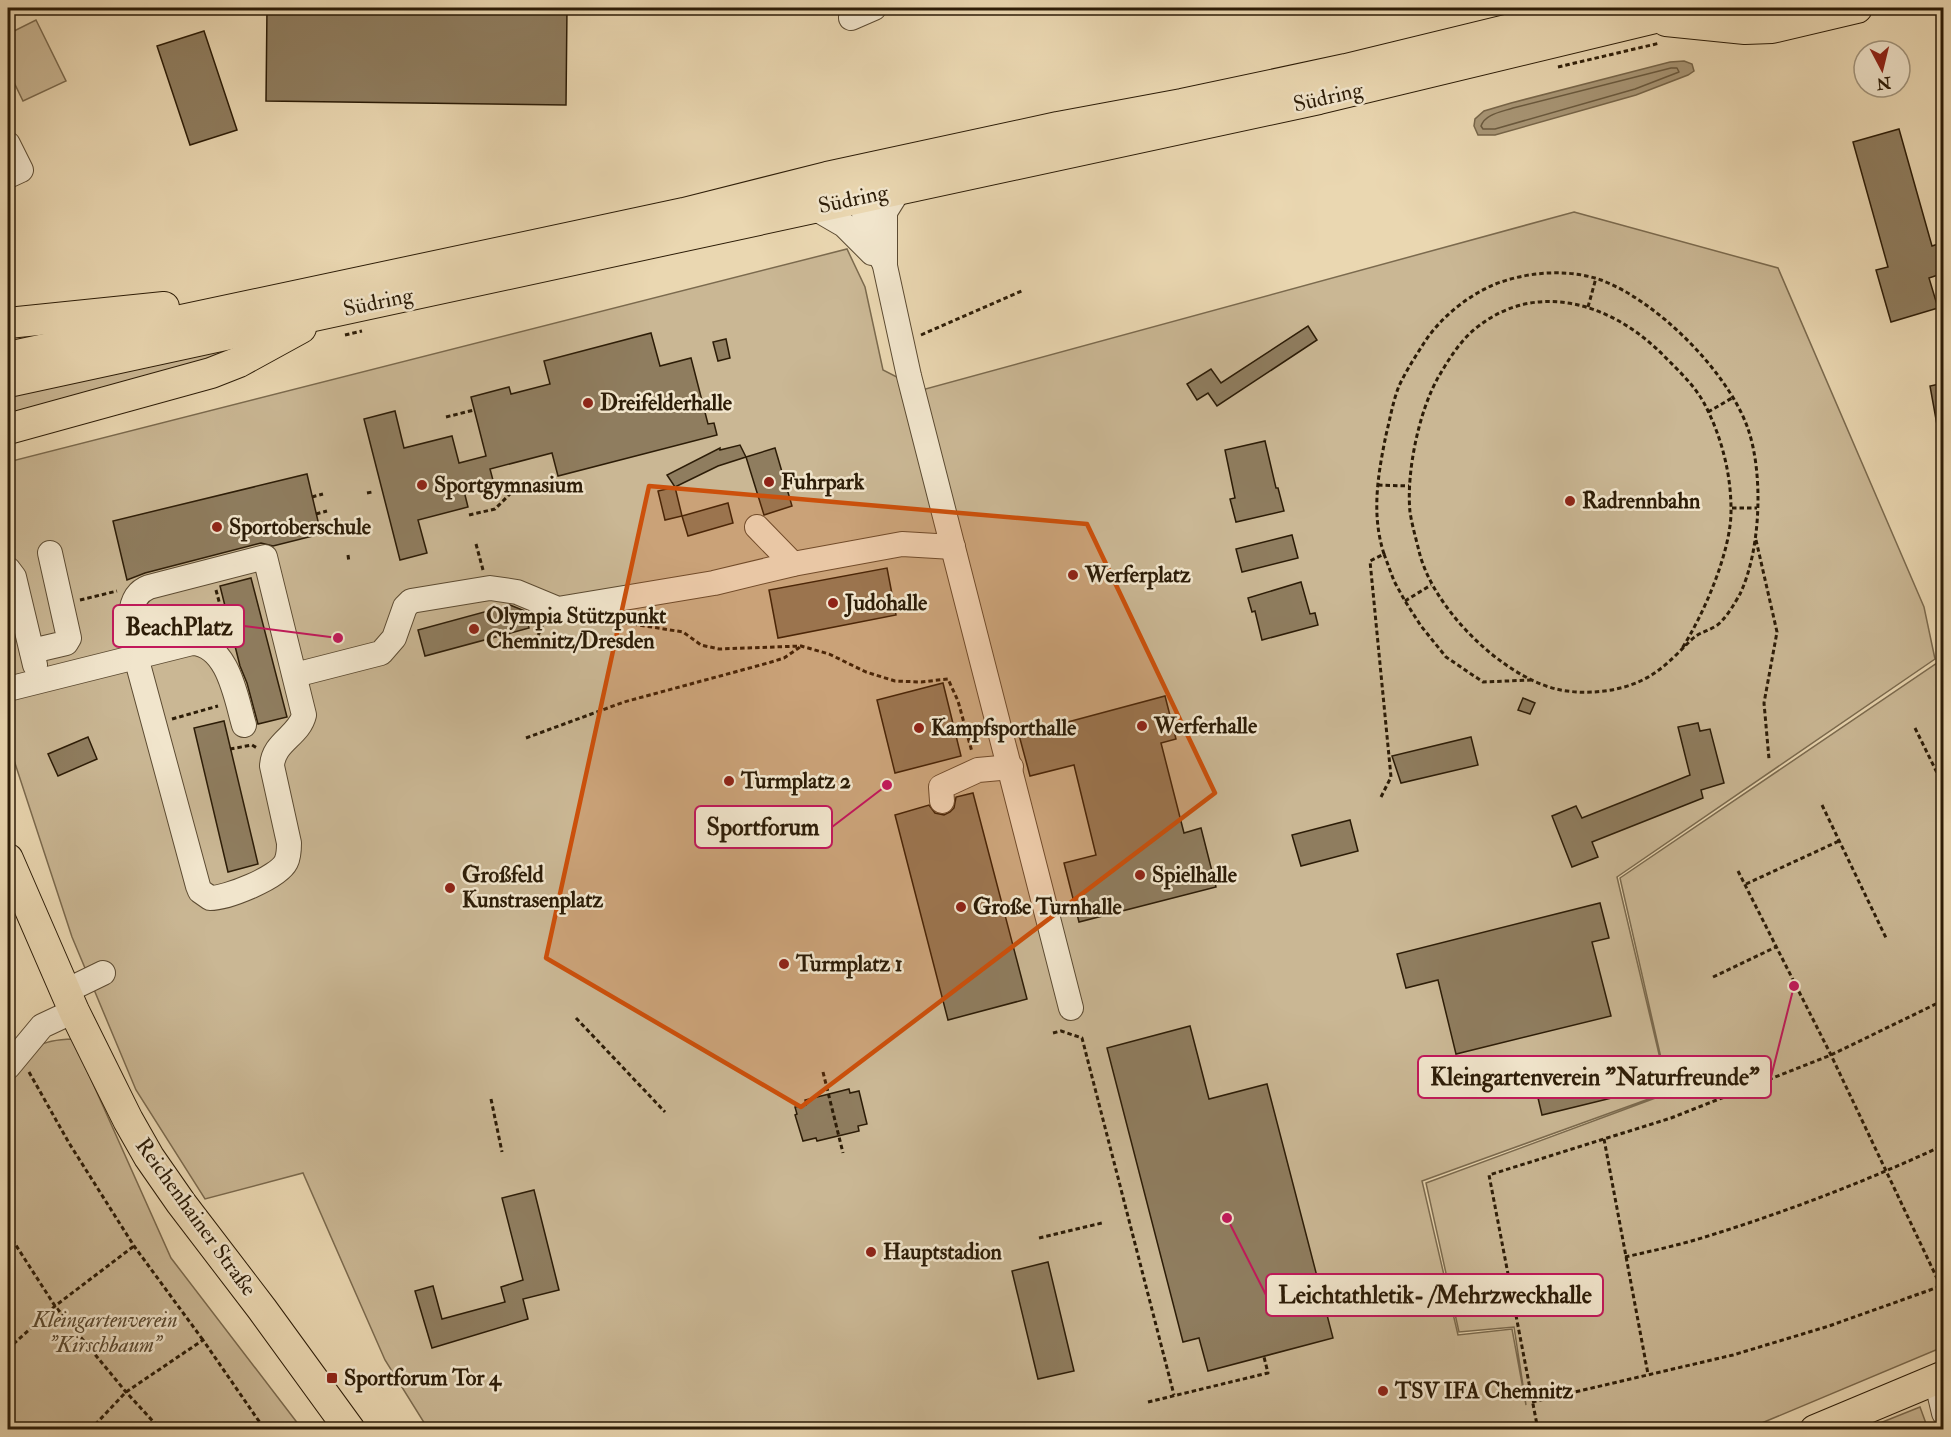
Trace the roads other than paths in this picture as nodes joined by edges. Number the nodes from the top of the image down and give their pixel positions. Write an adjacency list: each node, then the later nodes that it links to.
1 (874, 8): 6 (street)
2 (1525, 8): 8 (main road)
3 (1597, 8): 8 (main road, Südring)
4 (1697, 8): 7 (main road, Südring)
5 (1857, 8): 7 (main road)
6 (850, 18)
7 (1648, 20): 11 (main road, Südring)
8 (1468, 39): 11 (main road, Südring)
9 (8, 144): 10 (street)
10 (8, 176)
11 (892, 176): 12 (main road, Südring); 14 (street); 15 (main road, Südring)
12 (865, 196): 13 (main road, Südring); 14 (street)
13 (813, 207): 14 (street); 16 (main road, Südring)
14 (885, 266): 22 (street)
15 (251, 304): 17 (main road); 18 (main road, Südring)
16 (336, 311): 19 (main road, Südring); 20 (main road)
17 (8, 323)
18 (8, 357)
19 (8, 381)
20 (8, 429)
21 (757, 527): 24 (street)
22 (953, 547): 24 (street); 32 (street)
23 (50, 553): 26 (street)
24 (793, 564): 28 (street)
25 (8, 569): 26 (street)
26 (31, 646): 29 (street)
27 (136, 657): 28 (street); 28 (street); 29 (street); 31 (street)
28 (295, 675)
29 (38, 682): 30 (street)
30 (8, 689)
31 (244, 725)
32 (1011, 767): 33 (street); 37 (street)
33 (942, 801)
34 (8, 860): 36 (main road, Reichenhainer Straße)
35 (103, 973): 36 (street)
36 (70, 1001): 38 (street); 41 (main road, Reichenhainer Straße)
37 (1071, 1008)
38 (13, 1060)
39 (1940, 1378): 40 (street); 42 (main road)
40 (1944, 1413)
41 (350, 1430)
42 (1815, 1430)

